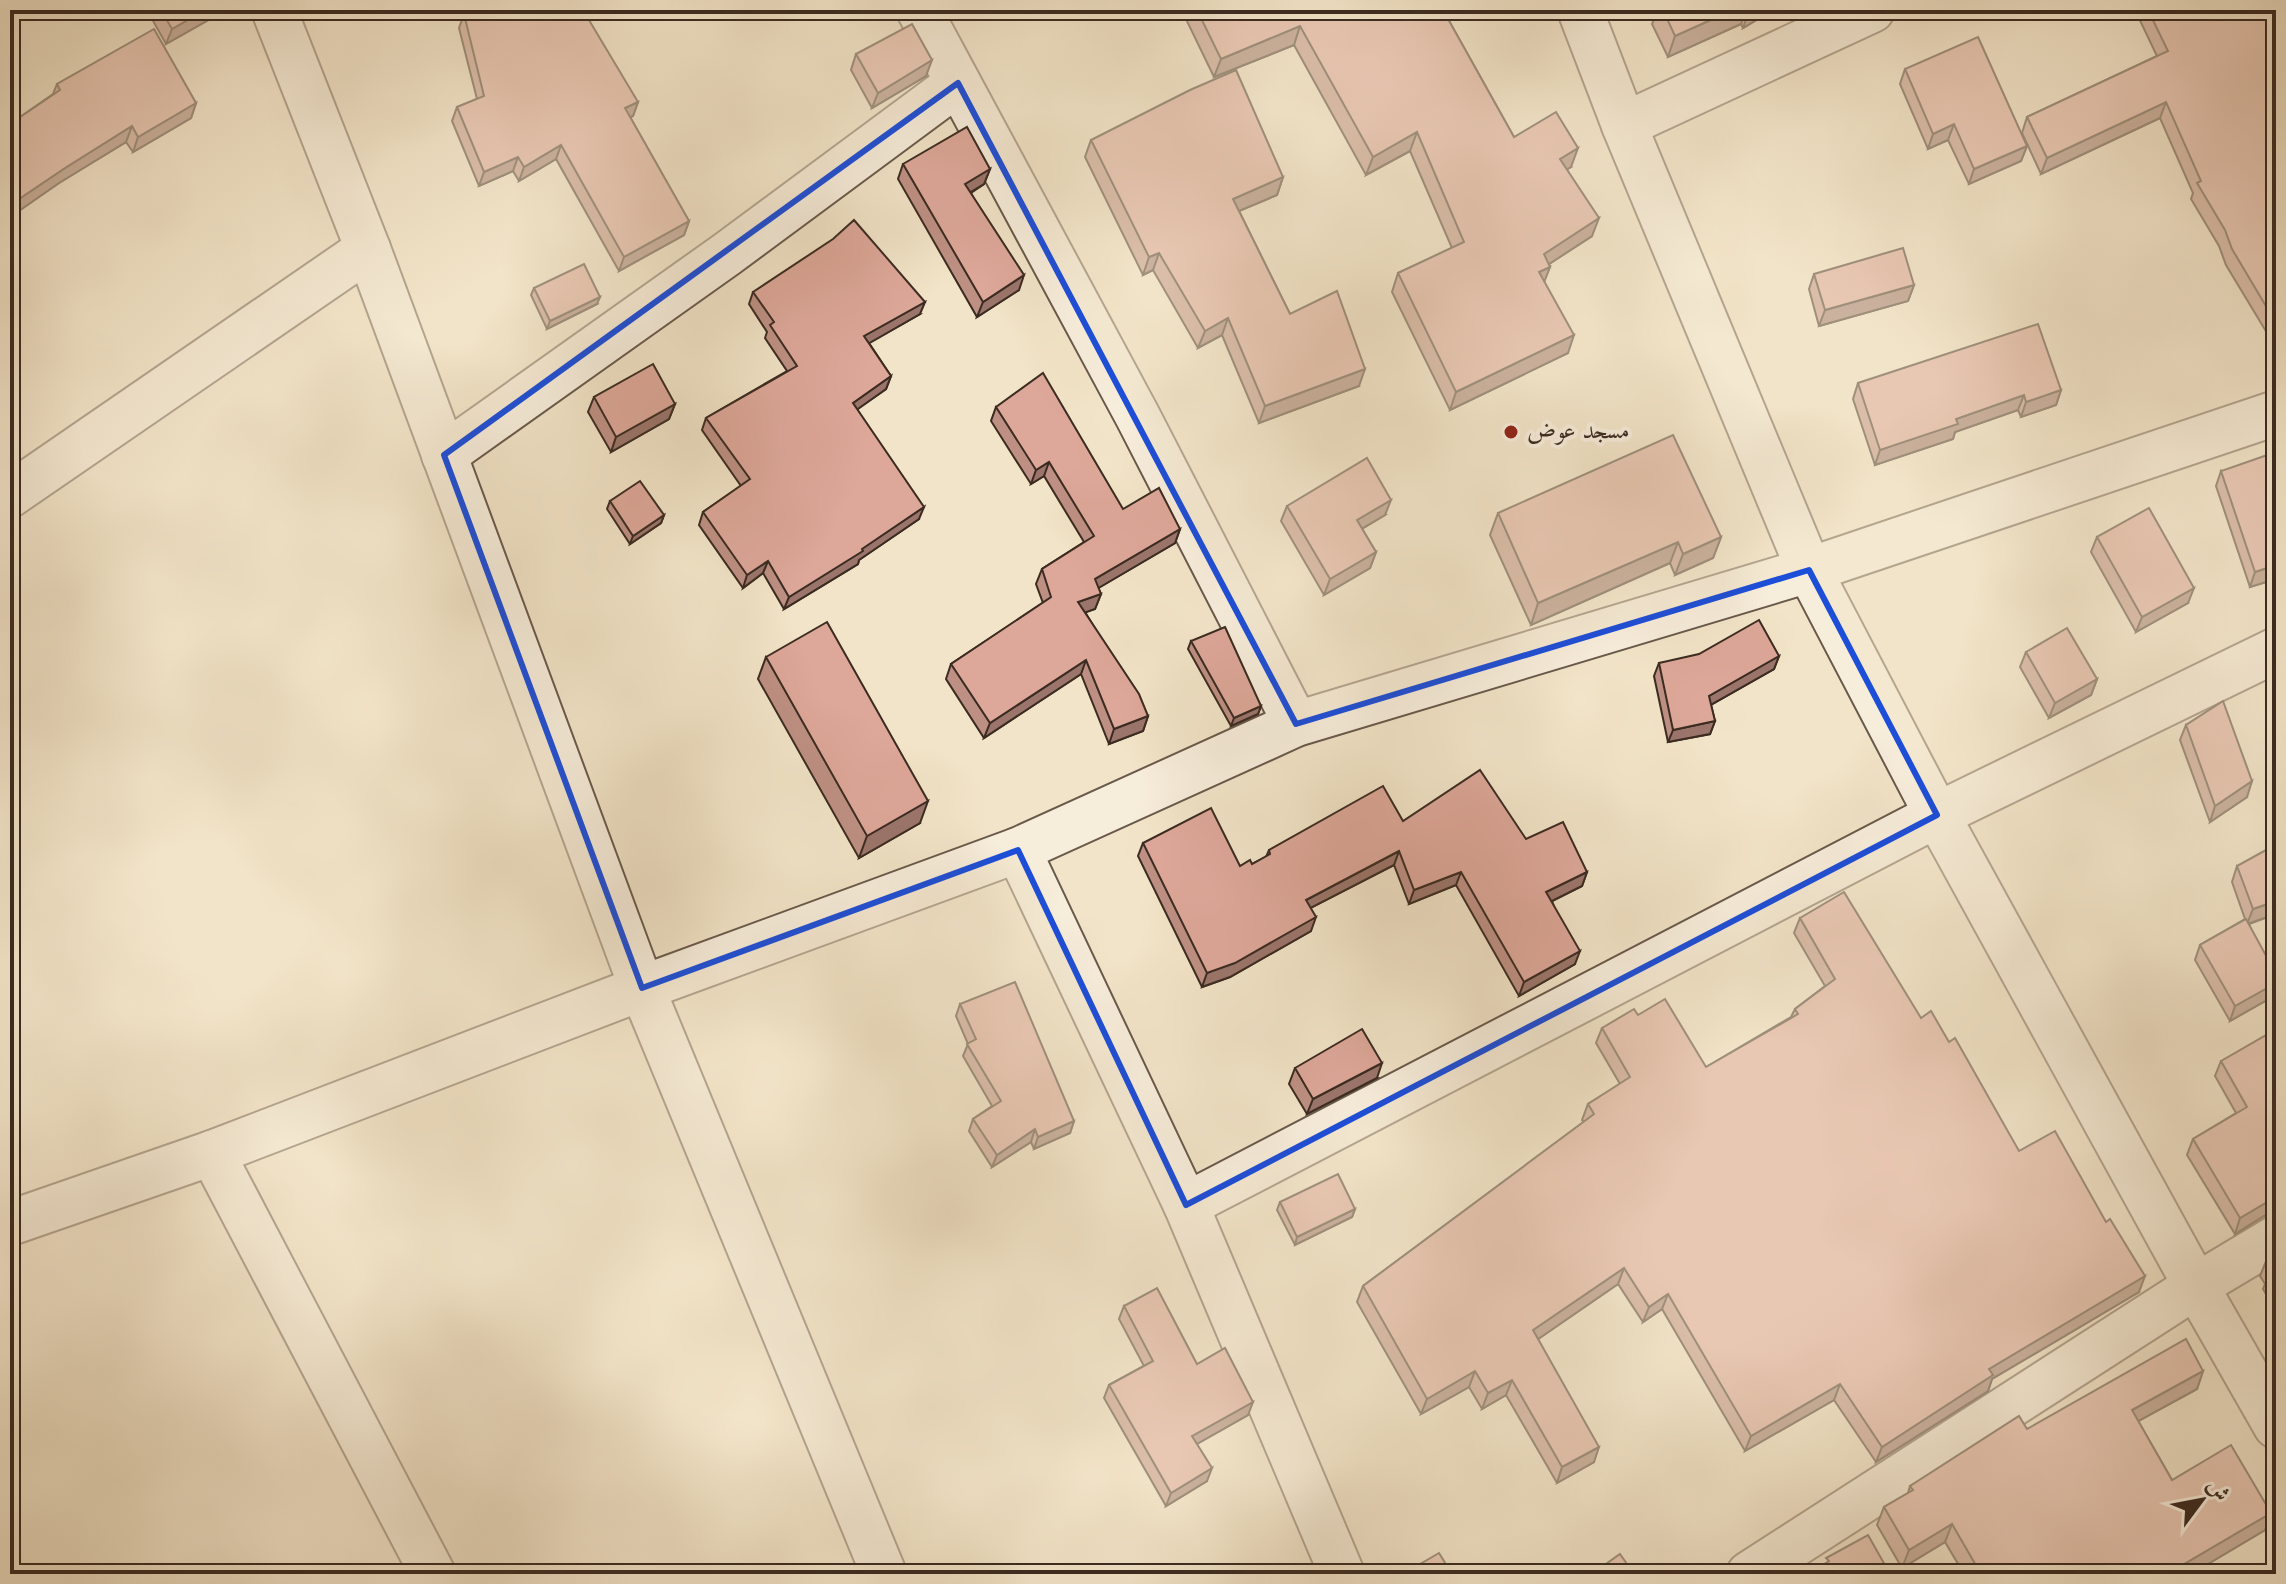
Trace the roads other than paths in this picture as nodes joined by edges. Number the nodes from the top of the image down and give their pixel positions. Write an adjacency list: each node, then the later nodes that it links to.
1 (274, 10): 7 (street)
2 (919, 10): 5 (street)
3 (1580, 10): 6 (street)
4 (1872, 10): 6 (street)
5 (958, 83): 9 (street); 13 (street)
6 (1624, 125): 11 (street)
7 (368, 249): 9 (street); 10 (street)
8 (2276, 413): 11 (street)
9 (444, 455): 16 (street)
10 (10, 495)
11 (1809, 570): 13 (street); 14 (street)
12 (2276, 650): 14 (street)
13 (1296, 724): 15 (street)
14 (1937, 815): 18 (street); 21 (street)
15 (1018, 850): 16 (street); 18 (street)
16 (642, 988): 17 (street); 24 (street)
17 (212, 1153): 19 (street); 23 (street)
18 (1186, 1205): 25 (street)
19 (10, 1223)
20 (2276, 1238): 21 (street)
21 (2196, 1286): 22 (street); 26 (street)
22 (2276, 1426)
23 (433, 1574)
24 (884, 1574)
25 (1342, 1574)
26 (1749, 1574)

